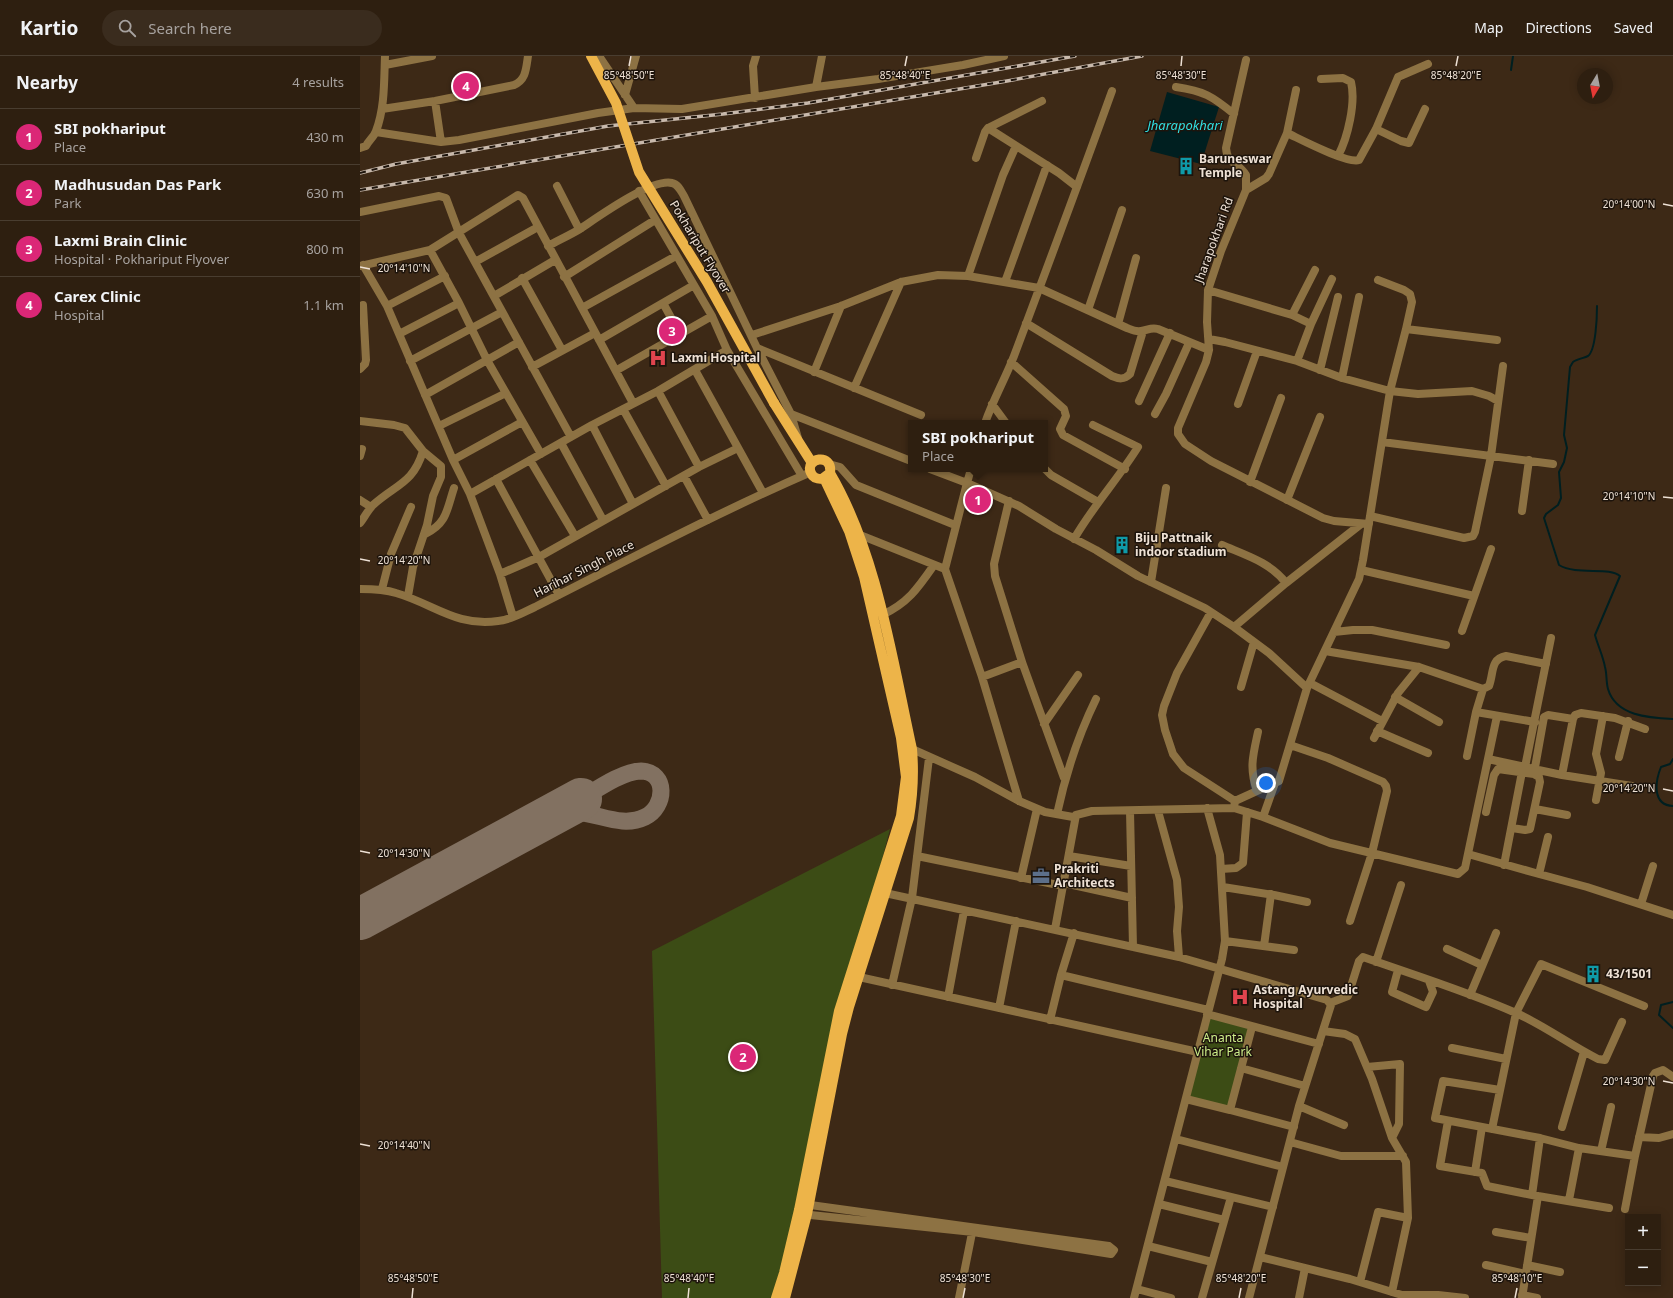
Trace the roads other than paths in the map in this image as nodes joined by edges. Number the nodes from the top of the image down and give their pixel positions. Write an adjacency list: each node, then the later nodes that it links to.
1 (385, 56): 12 (street)
2 (432, 56): 12 (street)
3 (528, 56): 20 (street)
4 (591, 56): 138 (main road, Pokhariput Flyover, bridge)
5 (599, 56): 18 (street)
6 (636, 56): 18 (street)
7 (756, 56): 19 (street)
8 (822, 56): 14 (street)
9 (1004, 56): 14 (street)
10 (1246, 60): 25 (street, Jharapokhari Rd)
11 (1428, 64): 27 (street)
12 (385, 65): 23 (street)
13 (1321, 79): 35 (street)
14 (816, 87): 19 (street)
15 (1176, 87): 25 (street)
16 (1296, 90): 29 (street)
17 (1112, 91): 39 (street)
18 (625, 95): 22 (street)
19 (755, 98): 22 (street)
20 (435, 101): 23 (street); 32 (street)
21 (1042, 101): 26 (street)
22 (634, 108): 32 (street)
23 (382, 109): 28 (street)
24 (1425, 110): 27 (street)
25 (1234, 114): 40 (street, Jharapokhari Rd)
26 (988, 128): 33 (street); 36 (street)
27 (1376, 129): 35 (street)
28 (376, 132): 31 (street); 32 (street)
29 (1287, 133): 35 (street); 40 (street)
30 (360, 138): 31 (street)
31 (370, 138): 34 (street)
32 (441, 142)
33 (1016, 146): 37 (street); 58 (street)
34 (360, 148)
35 (1338, 156)
36 (976, 158)
37 (1046, 165): 39 (street); 63 (street)
38 (557, 186): 46 (street)
39 (1077, 187): 65 (street)
40 (1246, 190): 66 (street, Jharapokhari Rd)
41 (639, 192): 44 (street); 46 (street); 89 (street)
42 (1122, 210): 76 (street)
43 (360, 212): 47 (street)
44 (655, 220): 50 (street); 57 (street)
45 (538, 227): 47 (street); 48 (street); 53 (street)
46 (579, 229): 48 (street)
47 (459, 233): 49 (street); 53 (street)
48 (548, 246): 52 (street)
49 (430, 250): 54 (street); 56 (street)
50 (676, 256): 64 (street); 75 (street)
51 (1136, 258): 81 (street)
52 (555, 260): 57 (street); 59 (street)
53 (475, 262): 67 (street)
54 (361, 266): 73 (street)
55 (1315, 270): 78 (street)
56 (445, 276): 70 (street); 73 (street)
57 (564, 276): 75 (street)
58 (968, 276): 62 (street); 63 (street)
59 (522, 278): 67 (street); 96 (street)
60 (1332, 279): 82 (street)
61 (1378, 280): 84 (street)
62 (901, 282): 74 (street); 112 (street)
63 (1005, 282): 65 (street)
64 (694, 285): 71 (street); 79 (street)
65 (1040, 288): 76 (street); 80 (street)
66 (1208, 290): 78 (street); 91 (street, Jharapokhari Rd)
67 (494, 296): 77 (street)
68 (1338, 297): 109 (street)
69 (1359, 297): 111 (street)
70 (459, 303): 83 (street); 86 (street)
71 (663, 303): 87 (street); 90 (street)
72 (363, 305): 106 (street)
73 (387, 306): 86 (street)
74 (841, 306): 89 (street); 110 (street)
75 (582, 308): 90 (street)
76 (1088, 310): 81 (street)
77 (502, 312): 83 (street); 93 (street)
78 (1292, 315): 82 (street)
79 (712, 316): 87 (street); 97 (street)
80 (1026, 323): 85 (street); 103 (street)
81 (1118, 324): 85 (street)
82 (1311, 324): 102 (street)
83 (470, 329): 100 (street); 101 (street)
84 (1406, 329): 92 (street); 114 (street)
85 (1143, 331): 88 (street)
86 (399, 334): 101 (street)
87 (680, 334): 107 (street)
88 (1170, 334): 94 (street); 118 (street)
89 (752, 335): 95 (street)
90 (597, 336): 96 (street); 107 (street)
91 (1209, 339): 98 (street, Jharapokhari Rd); 99 (street)
92 (1497, 340)
93 (519, 342): 100 (street); 105 (street)
94 (1189, 343): 98 (street); 125 (street)
95 (757, 348): 110 (street); 124 (street)
96 (562, 350): 105 (street)
97 (727, 350): 108 (street); 150 (street)
98 (1209, 350): 157 (street, Jharapokhari Rd)
99 (1257, 351): 102 (street); 122 (street)
100 (487, 360): 115 (street); 116 (street)
101 (410, 361): 116 (street)
102 (1297, 361): 109 (street)
103 (1011, 362): 121 (street); 149 (street)
104 (1503, 366): 119 (street)
105 (532, 367): 135 (street)
106 (360, 369)
107 (616, 370): 120 (street)
108 (695, 370): 113 (street); 139 (street)
109 (1320, 370): 111 (street)
110 (814, 372): 112 (street)
111 (1342, 378): 114 (street)
112 (854, 388): 126 (street)
113 (658, 391): 120 (street); 148 (street)
114 (1390, 391): 119 (street); 136 (street)
115 (506, 393): 131 (street); 134 (street)
116 (425, 395): 134 (street)
117 (1281, 398): 157 (street)
118 (1139, 401)
119 (1498, 401): 142 (street)
120 (633, 403): 123 (street)
121 (992, 404): 128 (street); 129 (street)
122 (1238, 404)
123 (623, 409): 132 (street); 159 (street)
124 (791, 414): 138 (street); 145 (street)
125 (1155, 414)
126 (921, 415)
127 (1320, 417): 165 (street)
128 (986, 420)
129 (1004, 420)
130 (360, 421): 140 (street)
131 (522, 422): 141 (street); 143 (street)
132 (592, 425): 135 (street); 168 (street)
133 (1093, 425): 149 (street)
134 (439, 426): 143 (street)
135 (571, 437): 137 (street)
136 (1382, 442): 142 (street); 174 (street)
137 (561, 443): 141 (street); 172 (street)
138 (800, 444): 150 (main road, Pokhariput Flyover)
139 (738, 448): 148 (street); 162 (street)
140 (423, 451): 169 (street); 177 (street)
141 (541, 454): 144 (street)
142 (1491, 456): 146 (street); 174 (street, Jharapokhari Rd)
143 (453, 460): 163 (street)
144 (530, 460): 156 (street); 179 (street)
145 (908, 460)
146 (1529, 460): 147 (street); 171 (street)
147 (1553, 464)
148 (699, 467): 155 (street)
149 (1124, 469): 167 (street)
150 (809, 470): 152 (main road); 152 (main road); 162 (street, Harihar Singh Place)
151 (1048, 471): 167 (street)
152 (827, 472): 176 (street); 178 (main road); 347 (main road)
153 (938, 472): 158 (street)
154 (970, 472): 158 (street)
155 (684, 476): 159 (street); 173 (street)
156 (496, 479): 163 (street); 183 (street)
157 (1250, 482): 165 (street, Jharapokhari Rd)
158 (967, 483): 166 (street); 176 (street)
159 (666, 486): 168 (street)
160 (454, 488): 177 (street)
161 (1166, 488): 188 (street)
162 (762, 493): 173 (street, Harihar Singh Place)
163 (470, 494): 187 (street)
164 (360, 500): 169 (street)
165 (1287, 500): 174 (street, Jharapokhari Rd)
166 (1010, 502): 180 (street); 205 (street)
167 (1098, 502): 180 (street)
168 (633, 504): 172 (street)
169 (372, 507): 175 (street)
170 (411, 507): 191 (street)
171 (1522, 511)
172 (603, 520): 179 (street)
173 (708, 520): 192 (street, Harihar Singh Place)
174 (1367, 522): 186 (street); 189 (street)
175 (360, 523)
176 (955, 525): 185 (street)
177 (425, 534): 193 (street)
178 (860, 535): 184 (street); 196 (main road)
179 (575, 536): 183 (street)
180 (1074, 539): 188 (street)
181 (1222, 545): 189 (street)
182 (1491, 549): 194 (street)
183 (539, 557): 187 (street); 192 (street)
184 (934, 564): 185 (street); 196 (street)
185 (945, 569): 209 (street)
186 (1361, 570): 194 (street); 200 (street)
187 (500, 574): 197 (street)
188 (1151, 582): 195 (street)
189 (1286, 583): 198 (street)
190 (360, 589): 191 (street, Harihar Singh Place)
191 (382, 589): 193 (street, Harihar Singh Place)
192 (559, 595): 197 (street, Harihar Singh Place)
193 (408, 596): 197 (street, Harihar Singh Place)
194 (1474, 596): 199 (street)
195 (1211, 612): 198 (street); 243 (street)
196 (882, 615): 227 (main road)
197 (513, 617)
198 (1234, 627): 202 (street)
199 (1462, 631)
200 (1334, 632): 203 (street); 204 (street)
201 (1551, 638): 206 (street)
202 (1254, 642): 210 (street); 211 (street)
203 (1446, 645)
204 (1325, 651): 207 (street); 210 (street)
205 (1022, 662): 209 (street); 223 (street)
206 (1546, 664): 212 (street); 222 (street)
207 (1419, 667): 212 (street); 213 (street)
208 (1078, 675): 223 (street)
209 (982, 677): 242 (street)
210 (1308, 685): 219 (street); 226 (street)
211 (1241, 687)
212 (1483, 689): 215 (street)
213 (1395, 697): 219 (street); 221 (street)
214 (1096, 699): 236 (street)
215 (1476, 712): 216 (street); 229 (street)
216 (1497, 716): 222 (street); 232 (street)
217 (1603, 716): 218 (street); 220 (street); 237 (street)
218 (1573, 719): 234 (street); 235 (street)
219 (1382, 721): 228 (street)
220 (1628, 721): 224 (street); 230 (street)
221 (1439, 722)
222 (1535, 722): 233 (street)
223 (1044, 724): 236 (street)
224 (1645, 729)
225 (1258, 732): 240 (street)
226 (1290, 745): 238 (street); 257 (street)
227 (912, 749): 231 (street); 270 (main road)
228 (1428, 753)
229 (1467, 756)
230 (1619, 757)
231 (929, 758): 242 (street); 259 (street)
232 (1488, 759): 233 (street); 258 (street)
233 (1524, 770): 234 (street); 250 (street); 255 (street)
234 (1534, 772): 235 (street); 246 (street)
235 (1562, 775): 237 (street)
236 (1064, 778): 251 (street)
237 (1601, 780): 239 (street); 241 (street)
238 (1275, 782): 240 (street); 254 (street)
239 (1632, 786)
240 (1257, 791): 243 (street)
241 (1596, 800)
242 (1019, 801): 245 (street)
243 (1234, 804): 244 (street); 249 (street)
244 (1207, 808): 247 (street); 264 (street)
245 (1037, 809): 251 (street); 266 (street)
246 (1535, 809): 253 (street); 255 (street)
247 (1158, 810): 248 (street); 288 (street)
248 (1130, 811): 252 (street); 262 (street)
249 (1247, 812): 254 (street); 264 (street)
250 (1486, 812)
251 (1057, 814): 252 (street)
252 (1076, 815): 260 (street)
253 (1567, 815)
254 (1263, 817): 257 (street)
255 (1512, 828): 261 (street)
256 (1548, 837): 265 (street)
257 (1372, 853): 258 (street); 279 (street)
258 (1468, 854): 261 (street)
259 (917, 856): 266 (street); 272 (street)
260 (1069, 856): 262 (street); 267 (street)
261 (1504, 865): 265 (street)
262 (1131, 866): 273 (street)
263 (1653, 866): 275 (street)
264 (1221, 869): 269 (street)
265 (1539, 874): 275 (street)
266 (1021, 878): 267 (street)
267 (1063, 884): 273 (street); 280 (street)
268 (1401, 885): 289 (street)
269 (1223, 887): 271 (street); 283 (street)
270 (885, 893): 272 (street); 294 (main road)
271 (1271, 894): 274 (street); 284 (street)
272 (912, 898): 276 (street); 296 (street)
273 (1132, 898): 285 (street)
274 (1307, 902)
275 (1641, 904): 277 (street)
276 (964, 911): 278 (street); 298 (street)
277 (1673, 915)
278 (1016, 921): 280 (street); 301 (street)
279 (1350, 921)
280 (1055, 929): 281 (street)
281 (1074, 933): 285 (street); 293 (street)
282 (1496, 933): 290 (street)
283 (1225, 941): 284 (street); 291 (street)
284 (1264, 946): 287 (street)
285 (1133, 947): 288 (street)
286 (1447, 948): 290 (street)
287 (1294, 950)
288 (1179, 957): 291 (street)
289 (1376, 962): 292 (street); 299 (street)
290 (1482, 965): 297 (street)
291 (1220, 970): 299 (street); 302 (street)
292 (1398, 970): 295 (street); 295 (street)
293 (1060, 975): 302 (street); 304 (street)
294 (859, 978): 296 (street); 347 (main road)
295 (1429, 981): 297 (street)
296 (892, 985): 298 (street)
297 (1470, 995): 303 (street)
298 (948, 997): 301 (street)
299 (1330, 1003): 307 (street)
300 (1644, 1006): 303 (street)
301 (999, 1008): 304 (street)
302 (1208, 1012): 306 (street); 310 (street)
303 (1516, 1013): 311 (street); 312 (street)
304 (1050, 1020): 310 (street)
305 (1622, 1022): 311 (street)
306 (1252, 1026): 308 (street); 314 (street)
307 (1323, 1031): 308 (street); 313 (street)
308 (1319, 1044): 316 (street)
309 (1452, 1048): 312 (street)
310 (1198, 1052): 318 (street)
311 (1584, 1052): 326 (street)
312 (1506, 1059): 317 (street)
313 (1367, 1067): 330 (street); 330 (street)
314 (1241, 1068): 316 (street); 321 (street)
315 (1673, 1077): 329 (street)
316 (1305, 1086): 319 (street)
317 (1500, 1090): 322 (street); 327 (street)
318 (1186, 1099): 321 (street); 332 (street)
319 (1299, 1106): 323 (street); 324 (street)
320 (1611, 1107): 335 (street)
321 (1230, 1110): 324 (street)
322 (1448, 1121): 325 (street); 339 (street)
323 (1344, 1125)
324 (1294, 1127): 333 (street)
325 (1482, 1127): 327 (street); 339 (street)
326 (1562, 1127)
327 (1492, 1129): 331 (street)
328 (1673, 1134): 329 (street)
329 (1639, 1137): 337 (street)
330 (1392, 1138): 336 (street)
331 (1540, 1138): 334 (street); 341 (street)
332 (1176, 1140): 338 (street); 340 (street)
333 (1290, 1142): 336 (street); 338 (street)
334 (1579, 1148): 335 (street); 343 (street)
335 (1601, 1151): 337 (street)
336 (1403, 1156): 349 (street)
337 (1635, 1156): 348 (street)
338 (1283, 1167): 345 (street)
339 (1475, 1172): 341 (street)
340 (1165, 1181): 342 (street); 344 (street)
341 (1535, 1195): 343 (street); 353 (street)
342 (1230, 1197): 345 (street); 350 (street)
343 (1569, 1200): 346 (street)
344 (1159, 1204): 350 (street); 354 (street)
345 (1273, 1207): 355 (street)
346 (1609, 1208)
347 (804, 1209): 351 (street); 366 (main road); 367 (main road)
348 (1625, 1209)
349 (1408, 1218): 362 (street); 364 (street)
350 (1224, 1220): 356 (street)
351 (973, 1229): 351 (street); 368 (street)
352 (1496, 1232): 353 (street)
353 (1532, 1238): 358 (street)
354 (1148, 1246): 356 (street); 363 (street)
355 (1260, 1257): 359 (street); 372 (street)
356 (1212, 1262): 371 (street)
357 (1486, 1265): 361 (street)
358 (1527, 1265): 360 (street); 361 (street)
359 (1305, 1268): 362 (street); 373 (street)
360 (1560, 1272)
361 (1526, 1274): 365 (street)
362 (1360, 1282): 364 (street)
363 (1137, 1289): 369 (street); 370 (street)
364 (1392, 1292): 374 (street)
365 (1522, 1297): 375 (street)
366 (776, 1298)
367 (785, 1298)
368 (959, 1298)
369 (1134, 1298)
370 (1172, 1298)
371 (1202, 1298)
372 (1249, 1298)
373 (1299, 1298)
374 (1465, 1298)
375 (1537, 1298)

